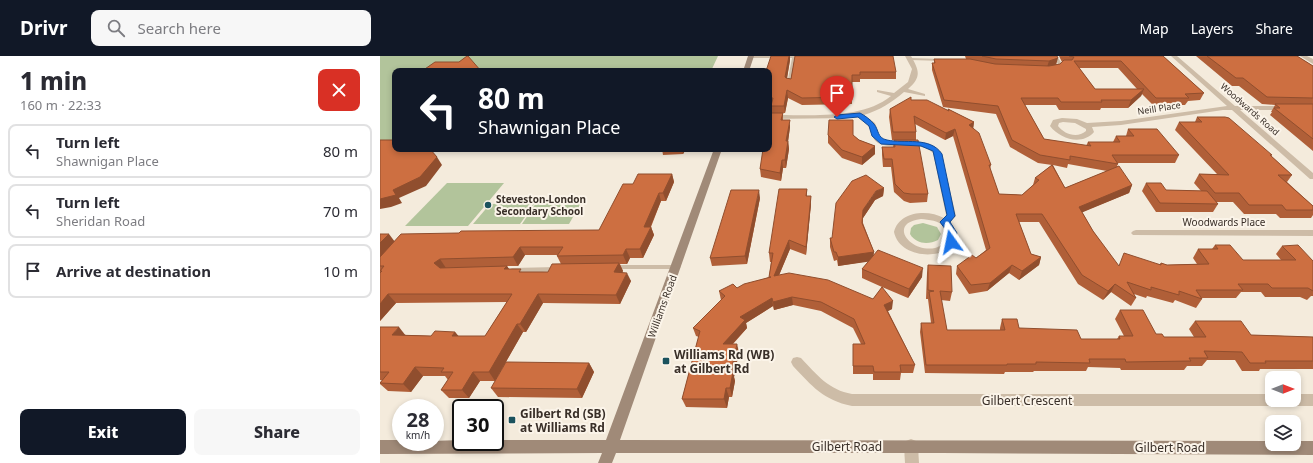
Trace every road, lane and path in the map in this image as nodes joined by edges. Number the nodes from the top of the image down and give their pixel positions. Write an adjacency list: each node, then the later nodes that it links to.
1 (1055, 56): 10 (lane)
2 (1174, 56): 16 (street, Woodwards Road)
3 (1303, 56): 6 (street); 8 (street)
4 (751, 57): 9 (main road); 11 (lane)
5 (910, 58): 7 (lane); 12 (street)
6 (1313, 58)
7 (948, 60)
8 (1313, 62)
9 (747, 68)
10 (1048, 70)
11 (788, 84)
12 (904, 90): 14 (street); 15 (street)
13 (879, 91): 15 (street)
14 (923, 95)
15 (896, 96): 18 (street)
16 (1234, 108): 17 (street, Neill Place); 20 (street, Neill Place); 22 (street, Woodwards Road)
17 (1313, 108)
18 (860, 115): 19 (street); 23 (street)
19 (772, 117)
20 (1086, 125)
21 (717, 152): 27 (main road, Williams Road)
22 (1313, 177)
23 (945, 222): 23 (street)
24 (1136, 233): 25 (street, Woodwards Place)
25 (1313, 233)
26 (601, 267): 27 (lane)
27 (677, 267): 35 (main road, Williams Road)
28 (565, 268): 29 (lane)
29 (507, 271)
30 (797, 362): 31 (street, Gilbert Crescent)
31 (1265, 400)
32 (1301, 400): 33 (street)
33 (1313, 400)
34 (380, 446): 35 (main road, Gilbert Road)
35 (612, 446): 36 (main road, Gilbert Road); 38 (main road, Williams Road)
36 (911, 446): 37 (main road, Gilbert Road); 39 (street)
37 (1313, 448)
38 (605, 463)
39 (912, 463)

